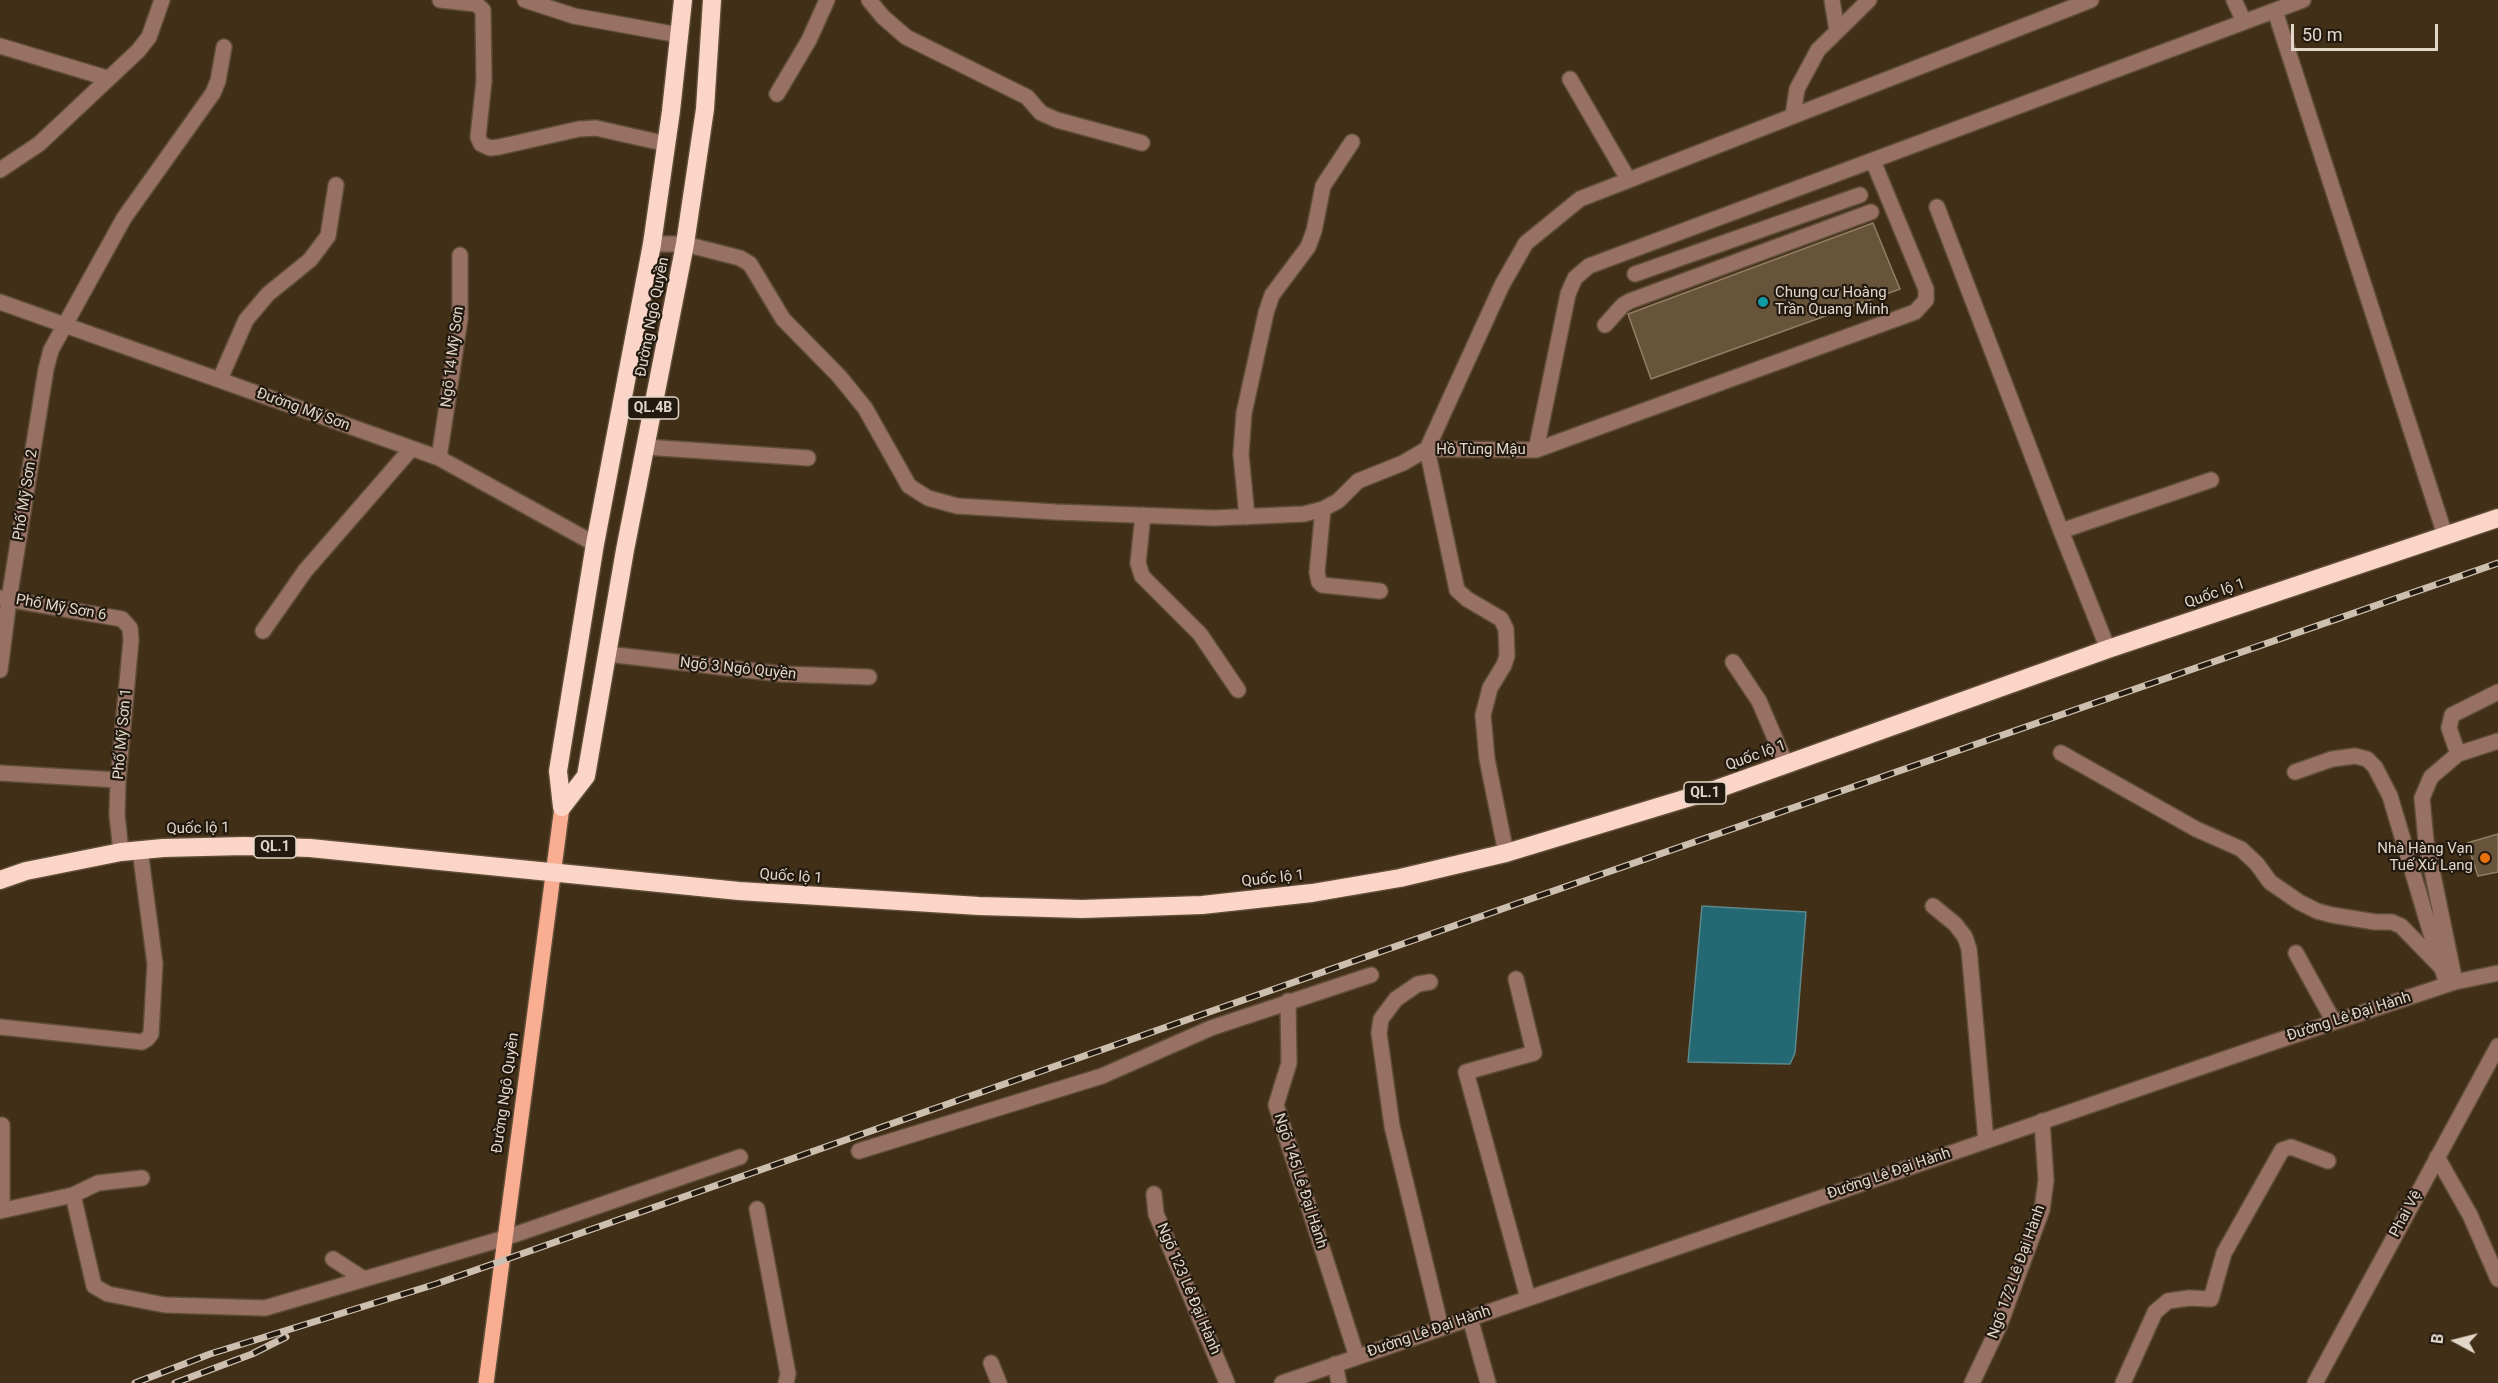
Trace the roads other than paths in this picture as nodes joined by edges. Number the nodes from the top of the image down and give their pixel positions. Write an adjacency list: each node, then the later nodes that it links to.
1 (162, 0): 19 (street)
2 (440, 0): 25 (street)
3 (525, 0): 16 (street)
4 (683, 0): 16 (highway, Đường Ngô Quyền / QL.4B)
5 (712, 0): 39 (highway, Đường Ngô Quyền / QL.4B)
6 (827, 0): 21 (street)
7 (869, 0): 24 (street)
8 (1832, 0): 15 (street)
9 (1869, 0): 15 (street)
10 (2091, 0): 22 (street)
11 (2234, 0): 14 (street)
12 (2303, 0): 13 (street)
13 (2275, 10): 14 (street); 63 (street)
14 (2244, 22): 26 (street)
15 (1837, 31): 22 (street)
16 (679, 35): 25 (highway, Đường Ngô Quyền / QL.4B)
17 (0, 46): 19 (street)
18 (224, 47): 48 (street, Phố Mỹ Sơn 2)
19 (107, 78): 27 (street)
20 (1570, 79): 28 (street)
21 (777, 94)
22 (1793, 115): 28 (street)
23 (1352, 142): 60 (street)
24 (1142, 143)
25 (667, 144): 38 (highway, Đường Ngô Quyền / QL.4B)
26 (1873, 161): 30 (street); 54 (street)
27 (0, 170)
28 (1628, 180): 53 (street)
29 (336, 185): 50 (street)
30 (1788, 193): 34 (street); 35 (street)
31 (1860, 195): 35 (street)
32 (1937, 207): 62 (street)
33 (1871, 212): 37 (street)
34 (1733, 213): 36 (street); 40 (street)
35 (1796, 218): 36 (street); 37 (street)
36 (1742, 237): 42 (street); 43 (street)
37 (1803, 238): 43 (street)
38 (652, 244): 39 (street); 64 (highway, Đường Ngô Quyền / QL.4B)
39 (686, 244): 51 (highway, Đường Ngô Quyền / QL.4B); 59 (street)
40 (1628, 251): 44 (street); 54 (street)
41 (460, 255): 55 (street, Ngõ 14 Mỹ Sơn)
42 (1688, 256): 44 (street); 45 (street)
43 (1750, 258): 45 (street)
44 (1635, 274): 46 (street)
45 (1696, 278): 46 (street)
46 (1641, 297): 49 (street)
47 (0, 302): 48 (street, Đường Mỹ Sơn)
48 (65, 325): 50 (street, Đường Mỹ Sơn); 67 (street, Phố Mỹ Sơn 2)
49 (1605, 325)
50 (220, 379): 52 (street, Đường Mỹ Sơn)
51 (645, 447): 56 (street); 65 (highway, Đường Ngô Quyền / QL.4B)
52 (411, 449): 55 (street, Đường Mỹ Sơn); 69 (street)
53 (1427, 449): 54 (street, Hồ Tùng Mậu); 58 (street); 87 (street)
54 (1536, 450)
55 (439, 458): 64 (street, Đường Mỹ Sơn)
56 (808, 458)
57 (2211, 480): 62 (street)
58 (1323, 509): 60 (street); 66 (street)
59 (1143, 515): 60 (street); 75 (street)
60 (1247, 517)
61 (2498, 518): 63 (highway, Quốc lộ 1 / QL.1)
62 (2061, 531): 70 (street)
63 (2445, 536): 70 (highway, Quốc lộ 1 / QL.1)
64 (595, 544): 65 (highway); 84 (highway, Đường Ngô Quyền / QL.4B)
65 (625, 550): 71 (highway, Đường Ngô Quyền / QL.4B)
66 (1380, 591)
67 (5, 598): 68 (street, Phố Mỹ Sơn 6); 73 (street, Phố Mỹ Sơn 2)
68 (122, 619): 83 (street, Phố Mỹ Sơn 1)
69 (263, 631)
70 (2108, 649): 80 (highway, Quốc lộ 1 / QL.1)
71 (607, 654): 74 (street, Ngõ 3 Ngô Quyền); 84 (highway, Đường Ngô Quyền / QL.4B)
72 (1733, 662): 80 (street)
73 (0, 670)
74 (869, 677)
75 (1238, 690)
76 (2498, 692): 79 (street)
77 (2498, 741): 79 (street)
78 (2061, 753): 92 (street)
79 (2458, 754): 97 (street)
80 (1786, 764): 87 (highway, Quốc lộ 1 / QL.1)
81 (2295, 772): 92 (street)
82 (0, 773): 83 (street)
83 (118, 780): 86 (street, Phố Mỹ Sơn 1)
84 (562, 807): 88 (main road, Đường Ngô Quyền)
85 (140, 850): 86 (highway, Quốc lộ 1 / QL.1); 88 (highway, Quốc lộ 1 / QL.1); 100 (street)
86 (121, 852): 89 (highway, Quốc lộ 1 / QL.1)
87 (1506, 853): 88 (highway, Quốc lộ 1 / QL.1)
88 (553, 873): 114 (main road, Đường Ngô Quyền)
89 (0, 880)
90 (1933, 906): 104 (street)
91 (2296, 952): 99 (street)
92 (2442, 968): 97 (street)
93 (2498, 973): 97 (street, Đường Lê Đại Hành)
94 (1371, 975): 98 (street)
95 (1516, 979): 118 (street)
96 (1430, 982): 120 (street)
97 (2451, 983): 99 (street, Đường Lê Đại Hành)
98 (1288, 1001): 105 (street); 121 (street, Ngõ 145 Lê Đại Hành)
99 (2334, 1022): 102 (street, Đường Lê Đại Hành)
100 (0, 1027)
101 (2498, 1046): 107 (street, Phai Vệ)
102 (2042, 1121): 104 (street, Đường Lê Đại Hành); 131 (street, Ngõ 172 Lê Đại Hành)
103 (2, 1125): 113 (street)
104 (1986, 1140): 118 (street, Đường Lê Đại Hành)
105 (859, 1151)
106 (740, 1157): 114 (street)
107 (2437, 1157): 117 (street); 133 (street, Phai Vệ)
108 (2328, 1161): 132 (street)
109 (142, 1178): 111 (street)
110 (1154, 1194): 127 (street, Ngõ 123 Lê Đại Hành)
111 (73, 1195): 113 (street); 116 (street)
112 (757, 1209): 125 (street)
113 (1, 1211)
114 (505, 1238): 116 (street); 124 (main road, Đường Ngô Quyền)
115 (333, 1259): 116 (street)
116 (364, 1279)
117 (2498, 1279)
118 (1528, 1298): 119 (street, Đường Lê Đại Hành)
119 (1470, 1318): 120 (street, Đường Lê Đại Hành); 130 (street)
120 (1441, 1328): 121 (street, Đường Lê Đại Hành)
121 (1357, 1357): 123 (street, Đường Lê Đại Hành)
122 (991, 1363): 126 (street)
123 (1335, 1364): 128 (street, Đường Lê Đại Hành); 129 (street)
124 (486, 1383)
125 (786, 1383)
126 (999, 1383)
127 (1227, 1383)
128 (1282, 1383)
129 (1339, 1383)
130 (1488, 1383)
131 (1972, 1383)
132 (2123, 1383)
133 (2315, 1383)

